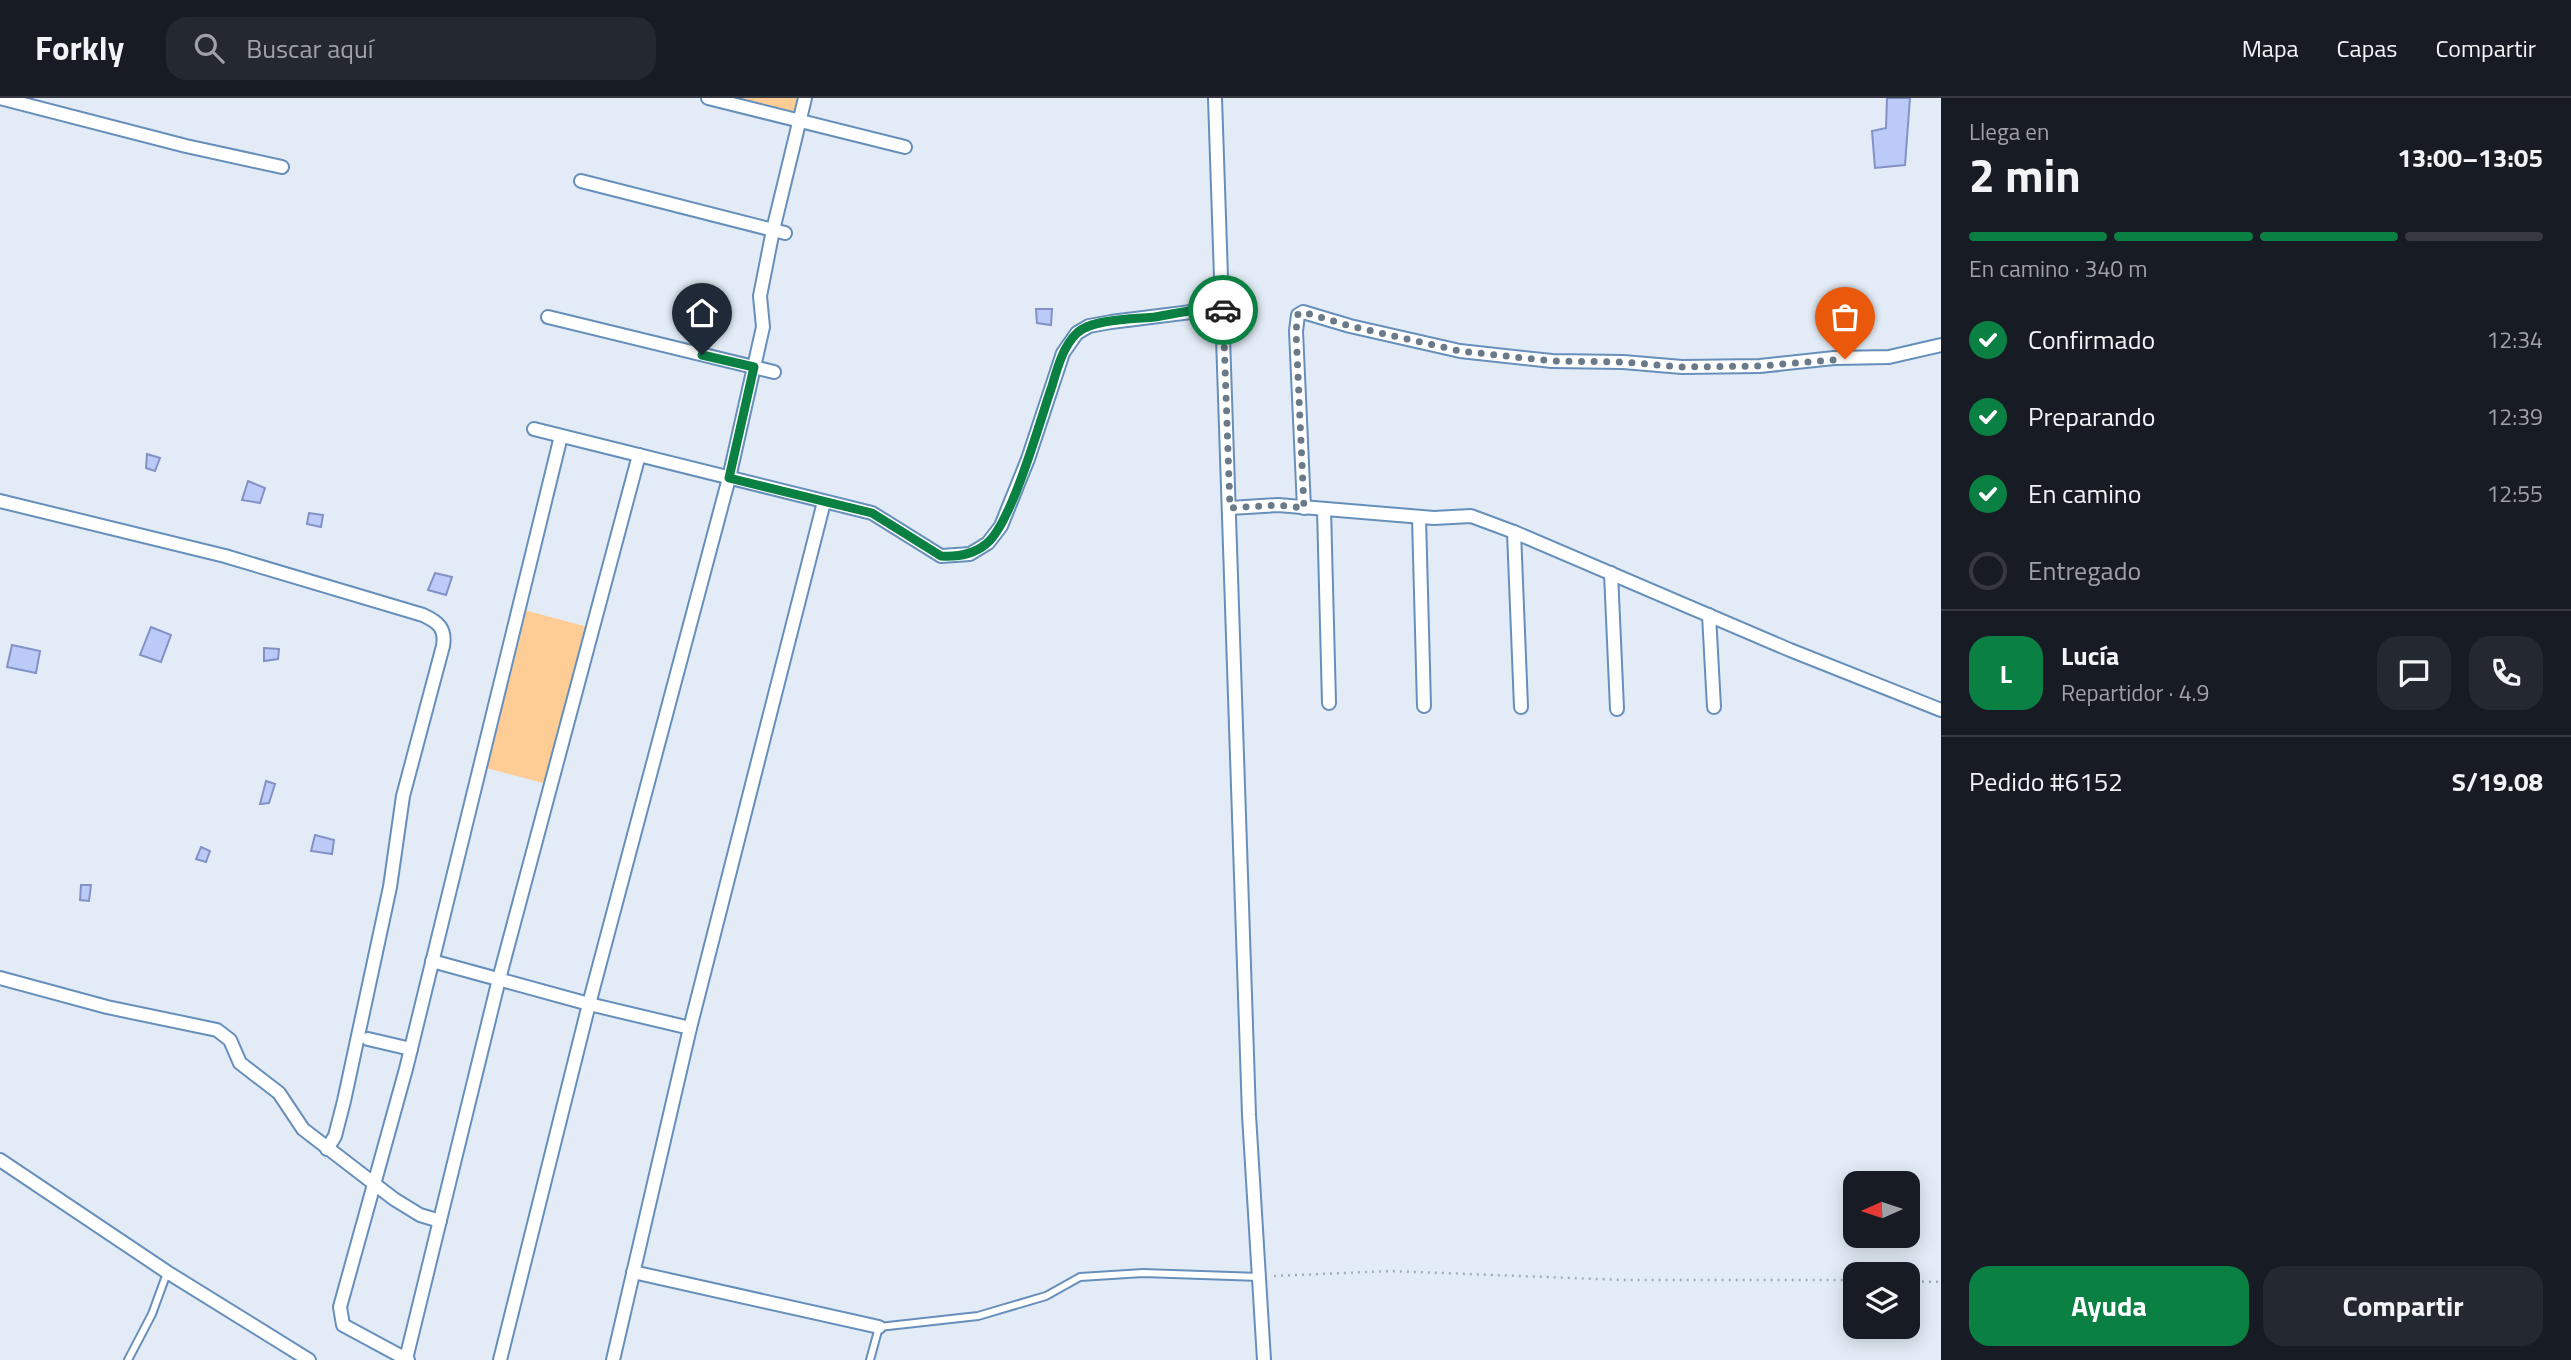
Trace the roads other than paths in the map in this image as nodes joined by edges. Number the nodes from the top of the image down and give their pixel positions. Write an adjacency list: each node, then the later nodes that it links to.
1 (0, 98): 8 (street)
2 (708, 98): 5 (street)
3 (806, 98): 6 (street)
4 (1215, 98): 11 (street)
5 (722, 100): 6 (street)
6 (800, 120): 7 (street); 10 (street)
7 (905, 147)
8 (282, 167)
9 (581, 181): 10 (street)
10 (779, 231): 14 (street)
11 (1223, 308): 21 (street); 22 (street)
12 (548, 317): 14 (street)
13 (1941, 345): 23 (street)
14 (754, 367): 15 (street); 19 (street)
15 (774, 372)
16 (534, 429): 17 (street)
17 (561, 436): 18 (street); 35 (street)
18 (639, 455): 19 (street); 37 (street)
19 (729, 478): 21 (street); 38 (street)
20 (0, 501): 42 (street)
21 (824, 502): 39 (street)
22 (1230, 508): 23 (street); 48 (street)
23 (1304, 508): 24 (street)
24 (1324, 509): 25 (street); 29 (street)
25 (1419, 517): 26 (street); 30 (street)
26 (1514, 532): 27 (street); 31 (street)
27 (1611, 573): 28 (street); 33 (street)
28 (1709, 615): 32 (street); 34 (street)
29 (1329, 703)
30 (1424, 706)
31 (1521, 707)
32 (1714, 707)
33 (1617, 709)
34 (1941, 710)
35 (432, 961): 37 (street); 41 (street)
36 (0, 978): 42 (street)
37 (499, 979): 38 (street); 45 (street)
38 (589, 1004): 39 (street); 53 (street)
39 (690, 1028): 47 (street)
40 (369, 1039): 41 (street)
41 (411, 1049): 44 (street)
42 (327, 1149): 44 (street)
43 (0, 1160): 46 (street)
44 (375, 1182): 45 (street); 50 (street)
45 (440, 1221): 50 (street)
46 (167, 1272): 51 (lane); 52 (street)
47 (634, 1272): 49 (street); 54 (street)
48 (1260, 1277): 49 (lane); 56 (street)
49 (879, 1327): 55 (lane)
50 (407, 1359)
51 (128, 1360)
52 (309, 1360)
53 (500, 1360)
54 (613, 1360)
55 (870, 1360)
56 (1264, 1360)

